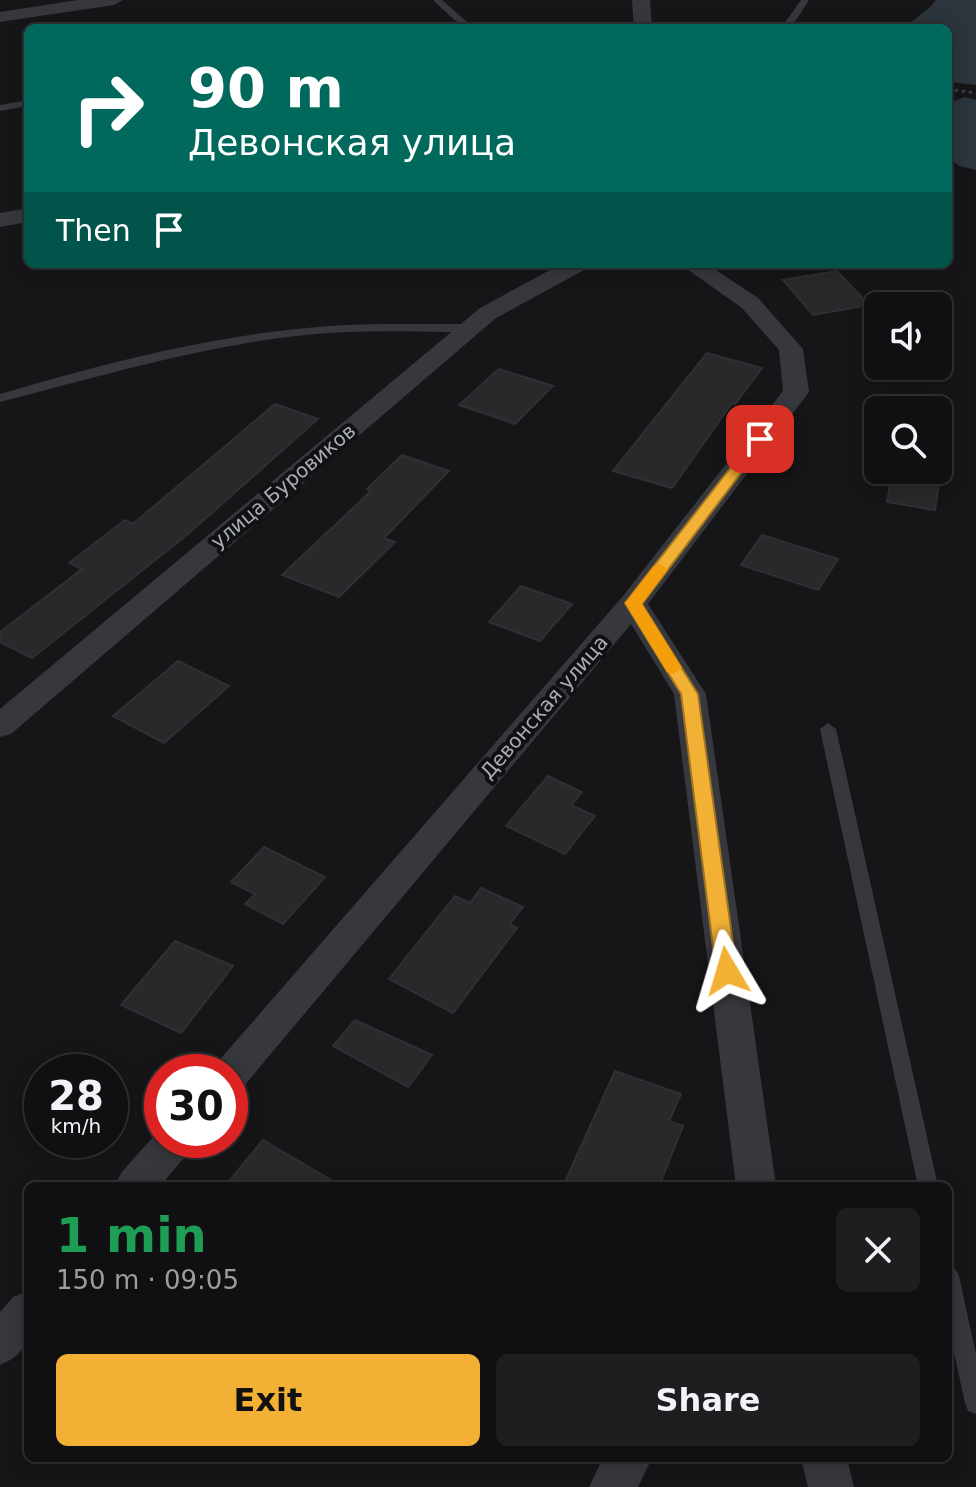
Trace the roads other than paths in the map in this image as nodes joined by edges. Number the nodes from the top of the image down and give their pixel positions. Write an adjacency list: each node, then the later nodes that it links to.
1 (114, 0): 5 (street)
2 (437, 0): 6 (lane)
3 (641, 0): 7 (street)
4 (805, 0): 8 (lane)
5 (0, 17)
6 (464, 24)
7 (643, 24)
8 (789, 24)
9 (24, 104): 10 (lane)
10 (0, 108)
11 (24, 216): 12 (street)
12 (0, 220)
13 (571, 268): 15 (street, улица Буровиков)
14 (697, 268): 17 (street, Девонская улица)
15 (470, 328): 16 (lane); 18 (street, улица Буровиков)
16 (0, 398)
17 (633, 603): 20 (street, Девонская улица); 23 (street)
18 (2, 722)
19 (828, 729): 24 (lane)
20 (248, 1054)
21 (159, 1158): 22 (street)
22 (138, 1182)
23 (755, 1182)
24 (927, 1182)
25 (952, 1294): 28 (lane)
26 (24, 1316): 27 (street)
27 (0, 1344)
28 (976, 1400)
29 (627, 1462): 31 (street)
30 (825, 1462): 32 (street)
31 (612, 1487)
32 (831, 1487)

